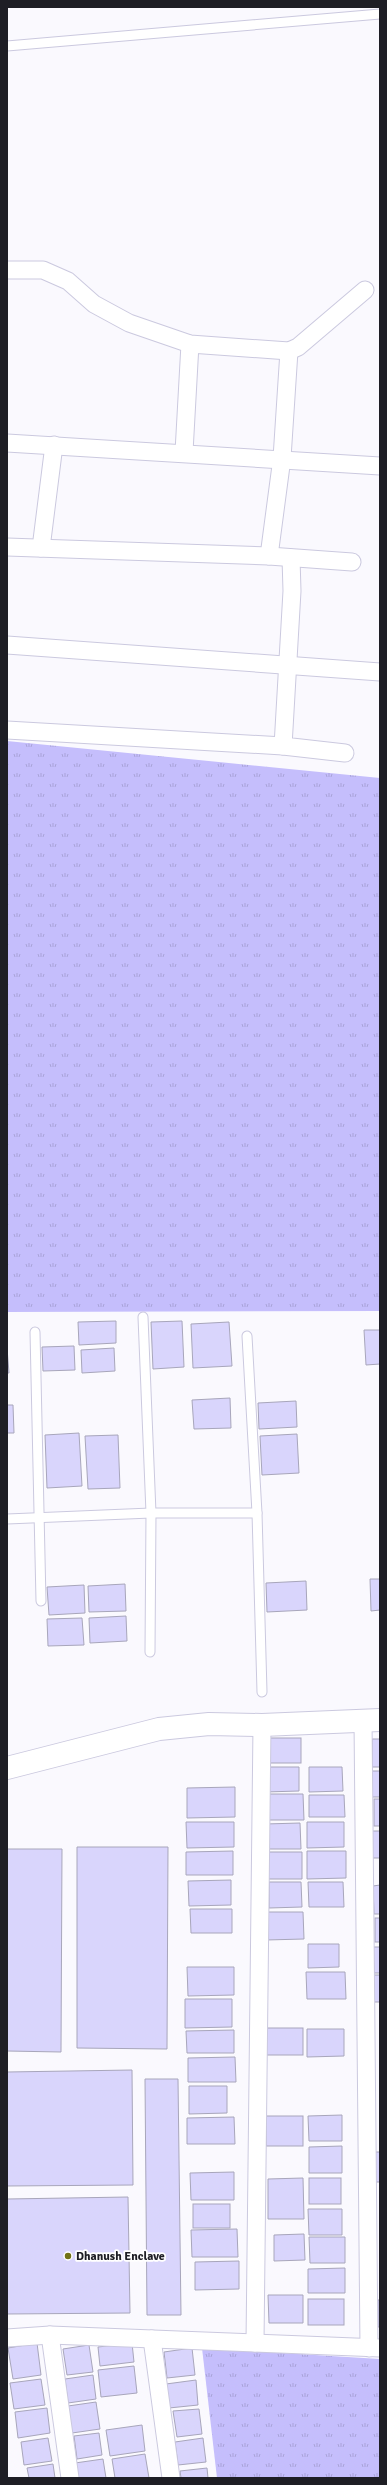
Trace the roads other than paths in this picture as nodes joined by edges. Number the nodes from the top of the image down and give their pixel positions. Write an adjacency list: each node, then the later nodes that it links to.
1 (380, 14): 2 (lane)
2 (7, 46)
3 (7, 270): 5 (street)
4 (365, 290): 6 (street)
5 (190, 344): 6 (street); 9 (street)
6 (289, 351): 10 (street)
7 (7, 442): 8 (street)
8 (54, 445): 9 (street); 13 (street)
9 (184, 452): 10 (street)
10 (282, 458): 11 (street); 14 (street)
11 (380, 466)
12 (7, 547): 13 (street)
13 (41, 548): 14 (street)
14 (269, 556): 15 (street)
15 (291, 558): 16 (street); 18 (street)
16 (352, 562)
17 (7, 645): 18 (street)
18 (288, 664): 19 (street); 21 (street)
19 (380, 672)
20 (7, 730): 21 (street)
21 (283, 746): 22 (street)
22 (345, 753)
23 (143, 1317): 26 (lane)
24 (35, 1332): 28 (lane)
25 (247, 1336): 27 (lane)
26 (151, 1513): 27 (lane); 28 (lane); 31 (lane)
27 (257, 1513): 32 (lane)
28 (40, 1517): 29 (lane); 30 (lane)
29 (7, 1519)
30 (42, 1600)
31 (150, 1652)
32 (262, 1692)
33 (372, 1720): 34 (street); 40 (street)
34 (262, 1725): 35 (street); 39 (street)
35 (7, 1768)
36 (50, 2335): 37 (street); 38 (street); 41 (street)
37 (7, 2338)
38 (152, 2339): 39 (street); 42 (street)
39 (255, 2343): 40 (street)
40 (374, 2348)
41 (70, 2478)
42 (171, 2478)

